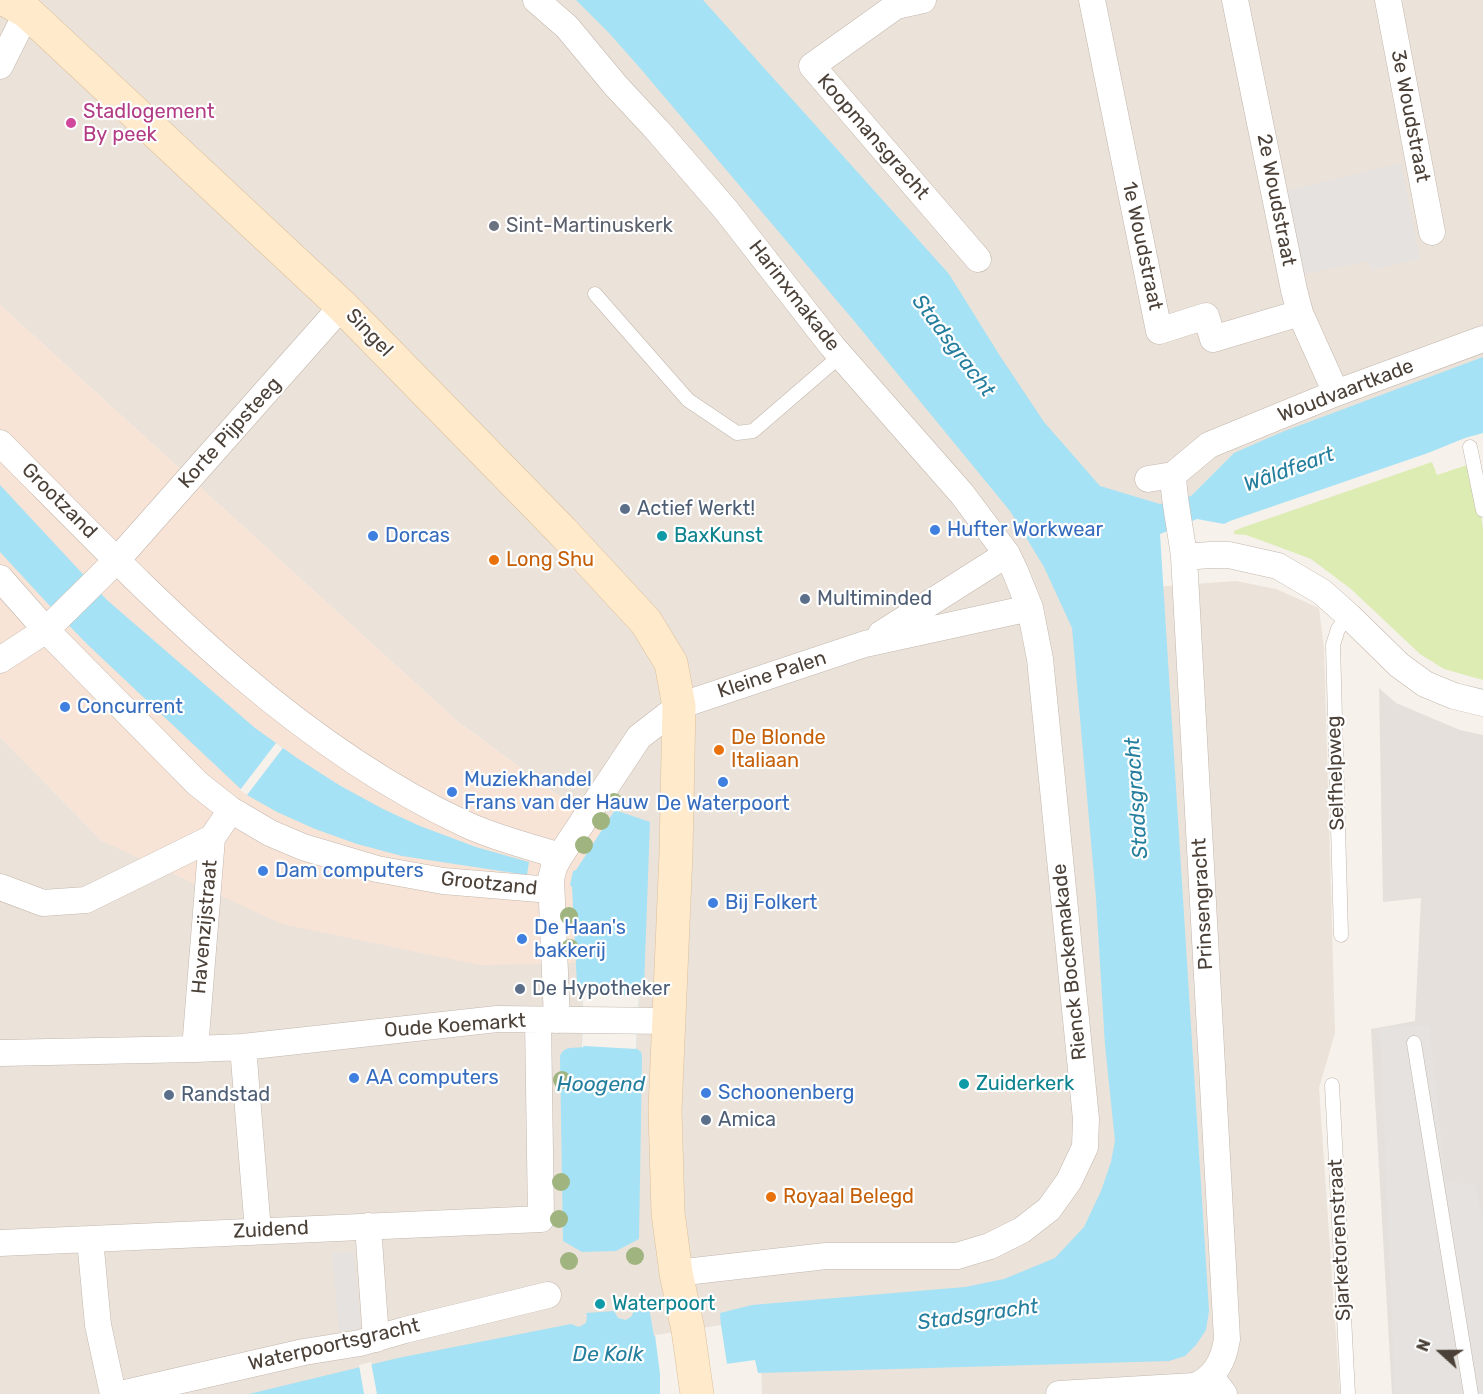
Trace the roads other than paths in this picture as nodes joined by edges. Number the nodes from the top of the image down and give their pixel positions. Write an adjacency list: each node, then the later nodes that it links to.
1 (536, 0): 15 (street, Harinxmakade)
2 (922, 0): 6 (street)
3 (1092, 0): 13 (street, 1e Woudstraat)
4 (1235, 0): 13 (street, 2e Woudstraat)
5 (1388, 0): 9 (street, 3e Woudstraat)
6 (895, 3): 10 (street, Koopmansgracht)
7 (17, 6): 8 (street); 12 (main road, Singel)
8 (0, 66)
9 (1432, 232)
10 (978, 259)
11 (595, 294): 15 (lane)
12 (342, 306): 23 (street, Korte Pijpsteeg); 31 (main road, Singel)
13 (1300, 313): 16 (street, 2e Woudstraat)
14 (1483, 339): 16 (street, Woudvaartkade)
15 (840, 356): 21 (street, Harinxmakade)
16 (1336, 393): 18 (street, Woudvaartkade)
17 (0, 443): 23 (street, Grootzand)
18 (1209, 445): 22 (street, Prinsengracht)
19 (1470, 447): 20 (lane)
20 (1483, 510)
21 (1007, 554): 25 (street, Harinxmakade); 28 (street, Kleine Palen)
22 (1184, 557): 26 (street); 53 (street, Prinsengracht)
23 (117, 560): 27 (street); 34 (street, Grootzand)
24 (0, 578): 27 (street, Grootzand)
25 (1030, 608): 28 (street, Kleine Palen); 49 (street, Rienck Bockemakade)
26 (1349, 616): 30 (street); 37 (lane, Selfhelpweg)
27 (53, 623): 29 (street); 32 (street, Grootzand)
28 (866, 644): 31 (street, Kleine Palen)
29 (0, 660)
30 (1483, 703)
31 (679, 706): 34 (street); 39 (main road)
32 (231, 810): 33 (street, Havenzijstraat); 36 (street, Grootzand)
33 (212, 838): 35 (street); 42 (street, Havenzijstraat)
34 (560, 856): 36 (street, Grootzand)
35 (0, 887)
36 (551, 890): 38 (street)
37 (1341, 935)
38 (548, 1020): 39 (street, Oude Koemarkt); 41 (street, Oude Koemarkt); 45 (street, Zuidend)
39 (653, 1021): 49 (main road)
40 (1414, 1043): 58 (lane)
41 (243, 1047): 42 (street, Oude Koemarkt); 46 (street)
42 (195, 1049): 43 (street, Oude Koemarkt)
43 (0, 1053)
44 (1332, 1085): 57 (lane, Sjarketorenstraat)
45 (368, 1226): 46 (street, Zuidend); 51 (street)
46 (258, 1231): 47 (street, Zuidend)
47 (90, 1239): 48 (street, Zuidend); 54 (street)
48 (0, 1243)
49 (676, 1273): 52 (main road)
50 (548, 1295): 51 (street, Waterpoortsgracht)
51 (375, 1339): 55 (street, Waterpoortsgracht)
52 (695, 1381)
53 (1218, 1386): 56 (street)
54 (114, 1394)
55 (121, 1394)
56 (1059, 1394)
57 (1348, 1394)
58 (1471, 1394)

